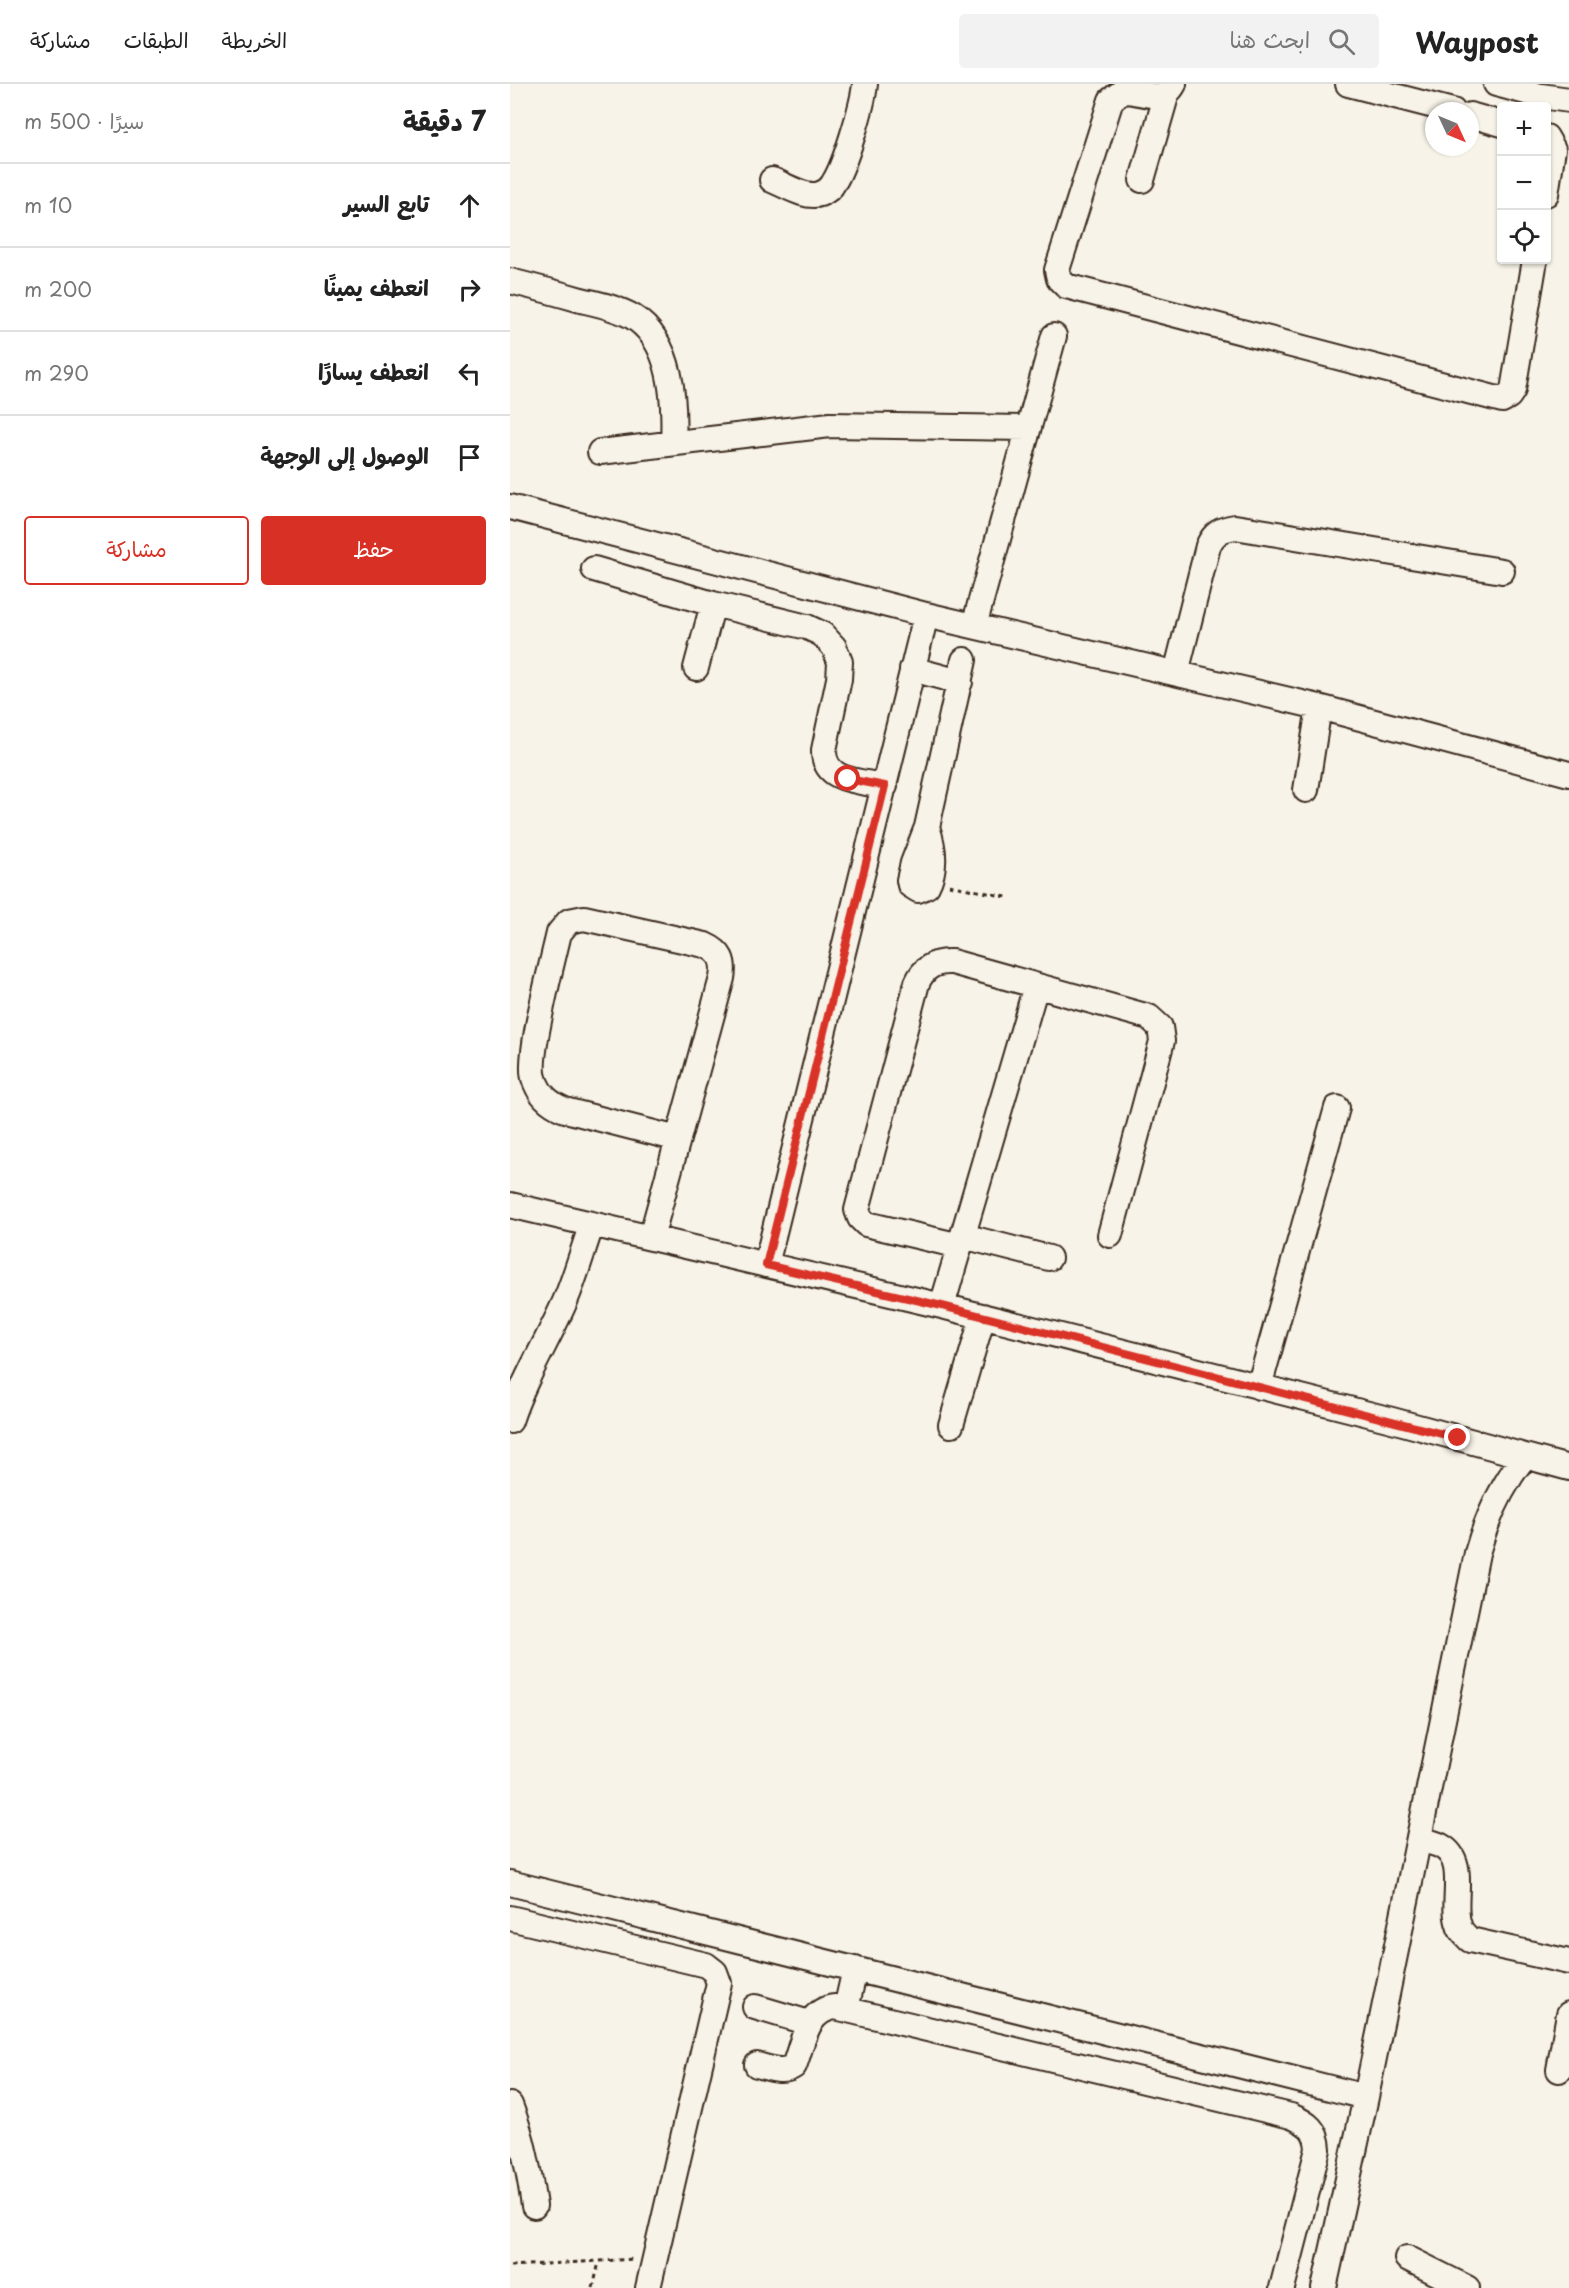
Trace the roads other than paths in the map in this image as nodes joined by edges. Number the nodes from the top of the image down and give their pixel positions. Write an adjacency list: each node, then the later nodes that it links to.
1 (865, 84): 11 (street)
2 (1348, 84): 6 (street)
3 (1496, 84): 5 (street)
4 (1171, 89): 12 (street); 13 (street)
5 (1569, 100)
6 (1425, 104)
7 (1479, 118): 8 (street)
8 (1497, 123)
9 (1551, 146): 10 (street)
10 (1551, 162)
11 (772, 180)
12 (1143, 180)
13 (1535, 264)
14 (510, 280): 17 (street)
15 (1054, 336): 16 (street)
16 (1028, 428): 17 (street); 24 (street)
17 (673, 443): 18 (street)
18 (600, 452)
19 (510, 507): 23 (street)
20 (594, 569): 22 (street)
21 (1502, 571): 27 (street)
22 (714, 604): 25 (street); 30 (street)
23 (926, 615): 24 (street); 26 (street)
24 (974, 626): 27 (street)
25 (696, 668)
26 (912, 669): 30 (street); 32 (street)
27 (1176, 674): 28 (street)
28 (1319, 708): 29 (street); 31 (street)
29 (1569, 774)
30 (885, 786): 42 (street)
31 (1306, 790)
32 (930, 881)
33 (1036, 986): 38 (street); 40 (street); 40 (street)
34 (1337, 1108): 45 (street)
35 (678, 1139): 35 (street); 39 (street)
36 (510, 1205): 37 (street)
37 (592, 1224): 39 (street); 46 (street)
38 (1110, 1234)
39 (651, 1238): 42 (street)
40 (961, 1241): 41 (street); 43 (street)
41 (1049, 1258)
42 (766, 1265): 43 (street)
43 (942, 1306): 44 (street)
44 (983, 1316): 45 (street); 47 (street)
45 (1259, 1387): 48 (street)
46 (510, 1421)
47 (951, 1425)
48 (1524, 1457): 49 (street); 50 (street)
49 (1569, 1468)
50 (1419, 1839): 53 (street); 61 (street)
51 (510, 1883): 54 (street)
52 (510, 1918): 65 (street)
53 (1569, 1962)
54 (855, 1969): 56 (street); 61 (street)
55 (755, 2007): 58 (street)
56 (846, 2009): 58 (street); 66 (street)
57 (1569, 2014): 60 (street)
58 (809, 2023): 59 (street)
59 (757, 2065)
60 (1559, 2070)
61 (1366, 2097): 67 (street)
62 (510, 2105): 63 (street)
63 (534, 2206)
64 (1418, 2272): 68 (street)
65 (648, 2288)
66 (1282, 2288)
67 (1324, 2288)
68 (1467, 2288)

